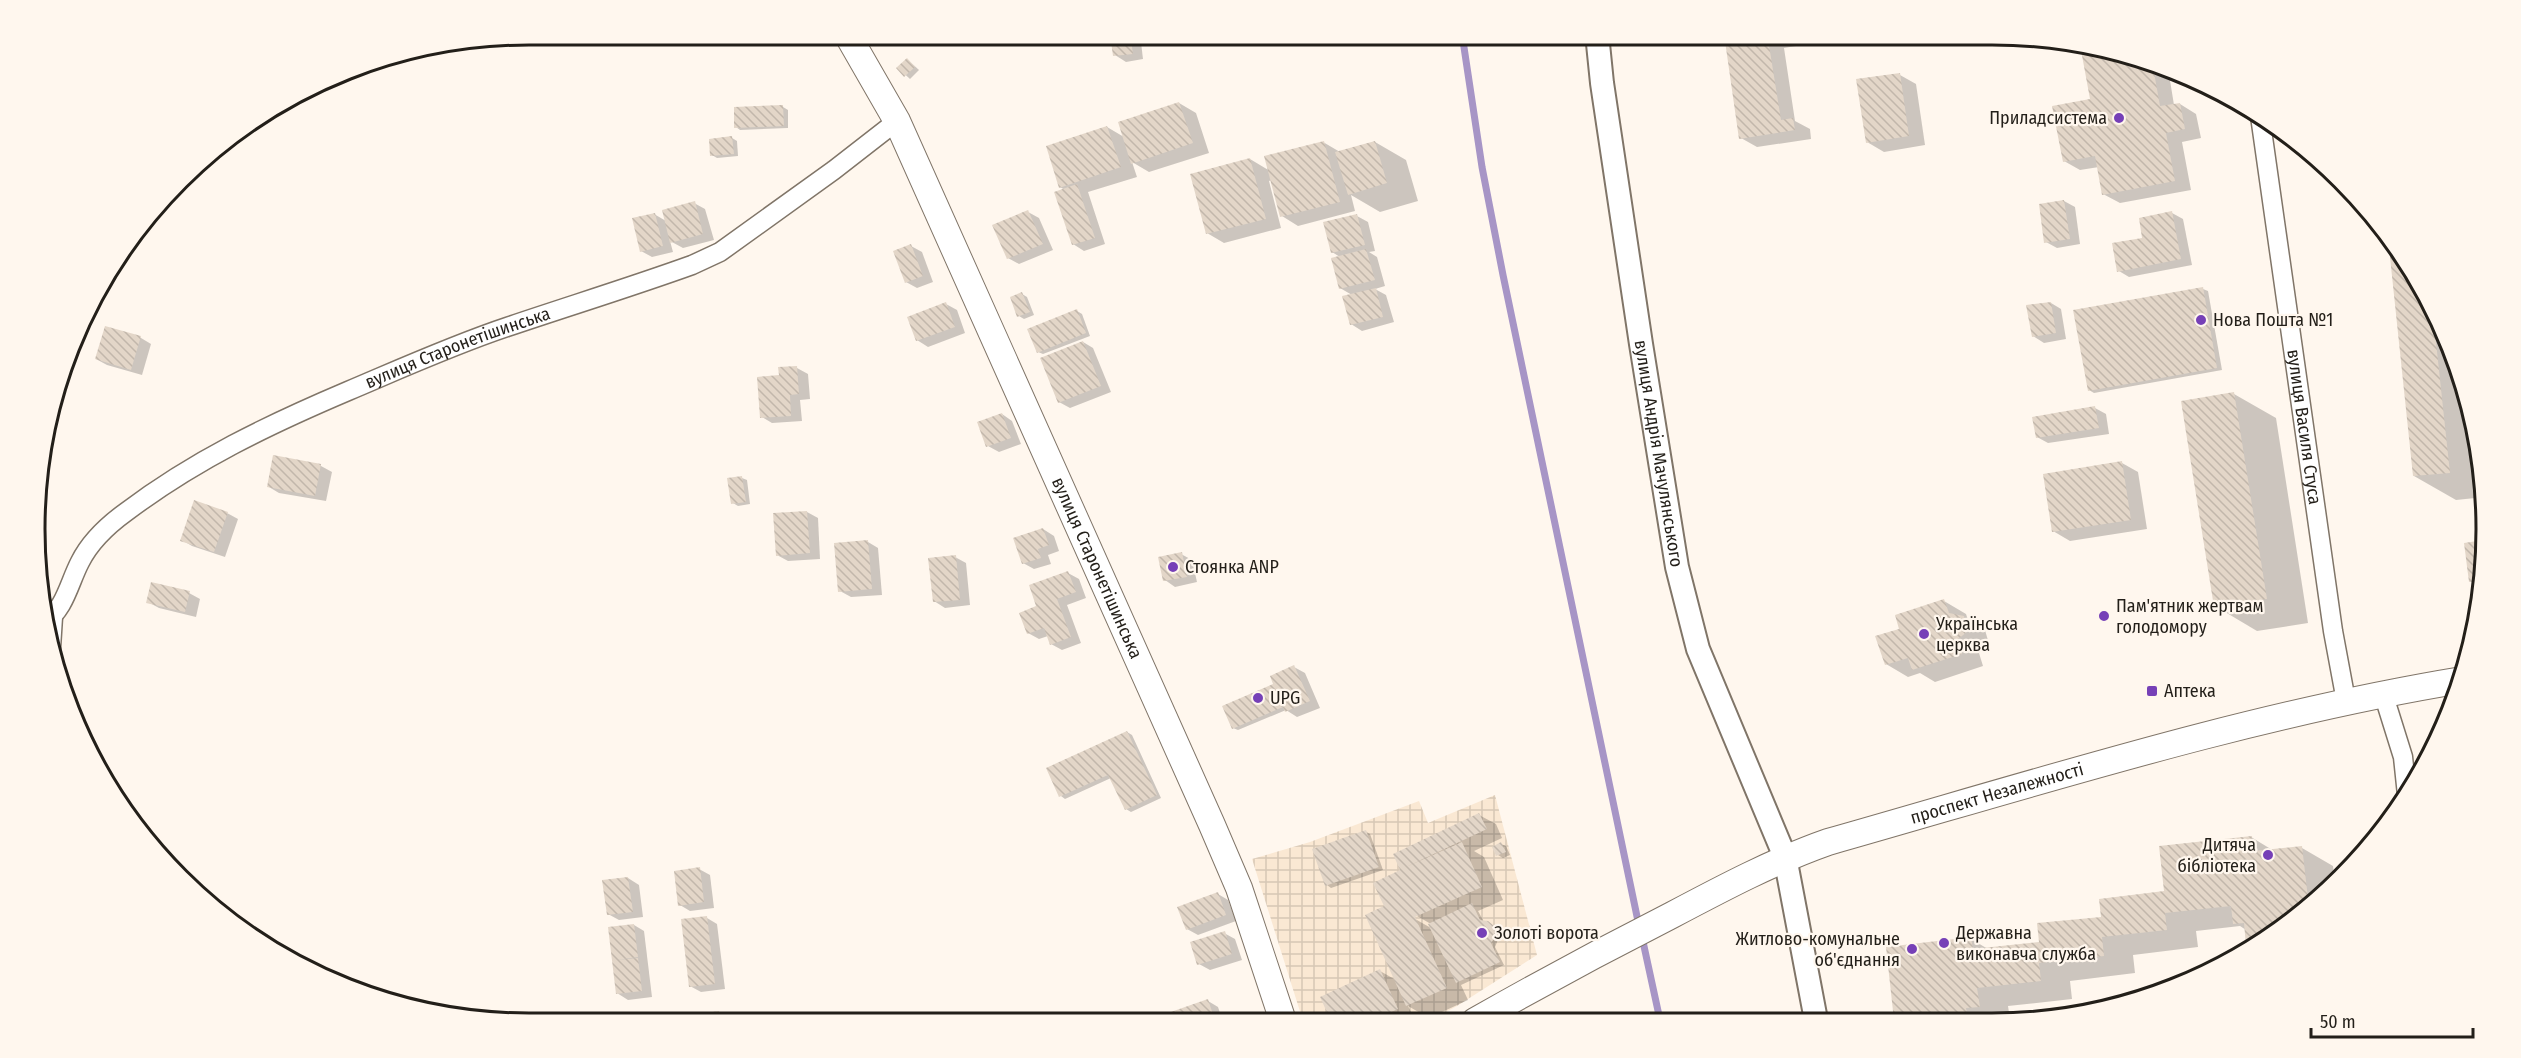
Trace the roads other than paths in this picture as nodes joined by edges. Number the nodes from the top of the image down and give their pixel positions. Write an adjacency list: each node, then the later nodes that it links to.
1 (853, 45): 3 (main road, вулиця Старонетішинська)
2 (1598, 45): 10 (street, вулиця Андрія Мачулянського)
3 (897, 121): 5 (street, вулиця Старонетішинська); 11 (main road, вулиця Старонетішинська)
4 (2262, 127): 8 (street, вулиця Василя Стуса)
5 (52, 614)
6 (2451, 682): 7 (main road, проспект Незалежності)
7 (2383, 693): 8 (main road, проспект Незалежності); 9 (street)
8 (2346, 701): 10 (main road, проспект Незалежності)
9 (2405, 780)
10 (1785, 857): 12 (main road, проспект Незалежності); 13 (street, вулиця Андрія Мачулянського)
11 (1280, 1013)
12 (1489, 1013)
13 (1815, 1013)

